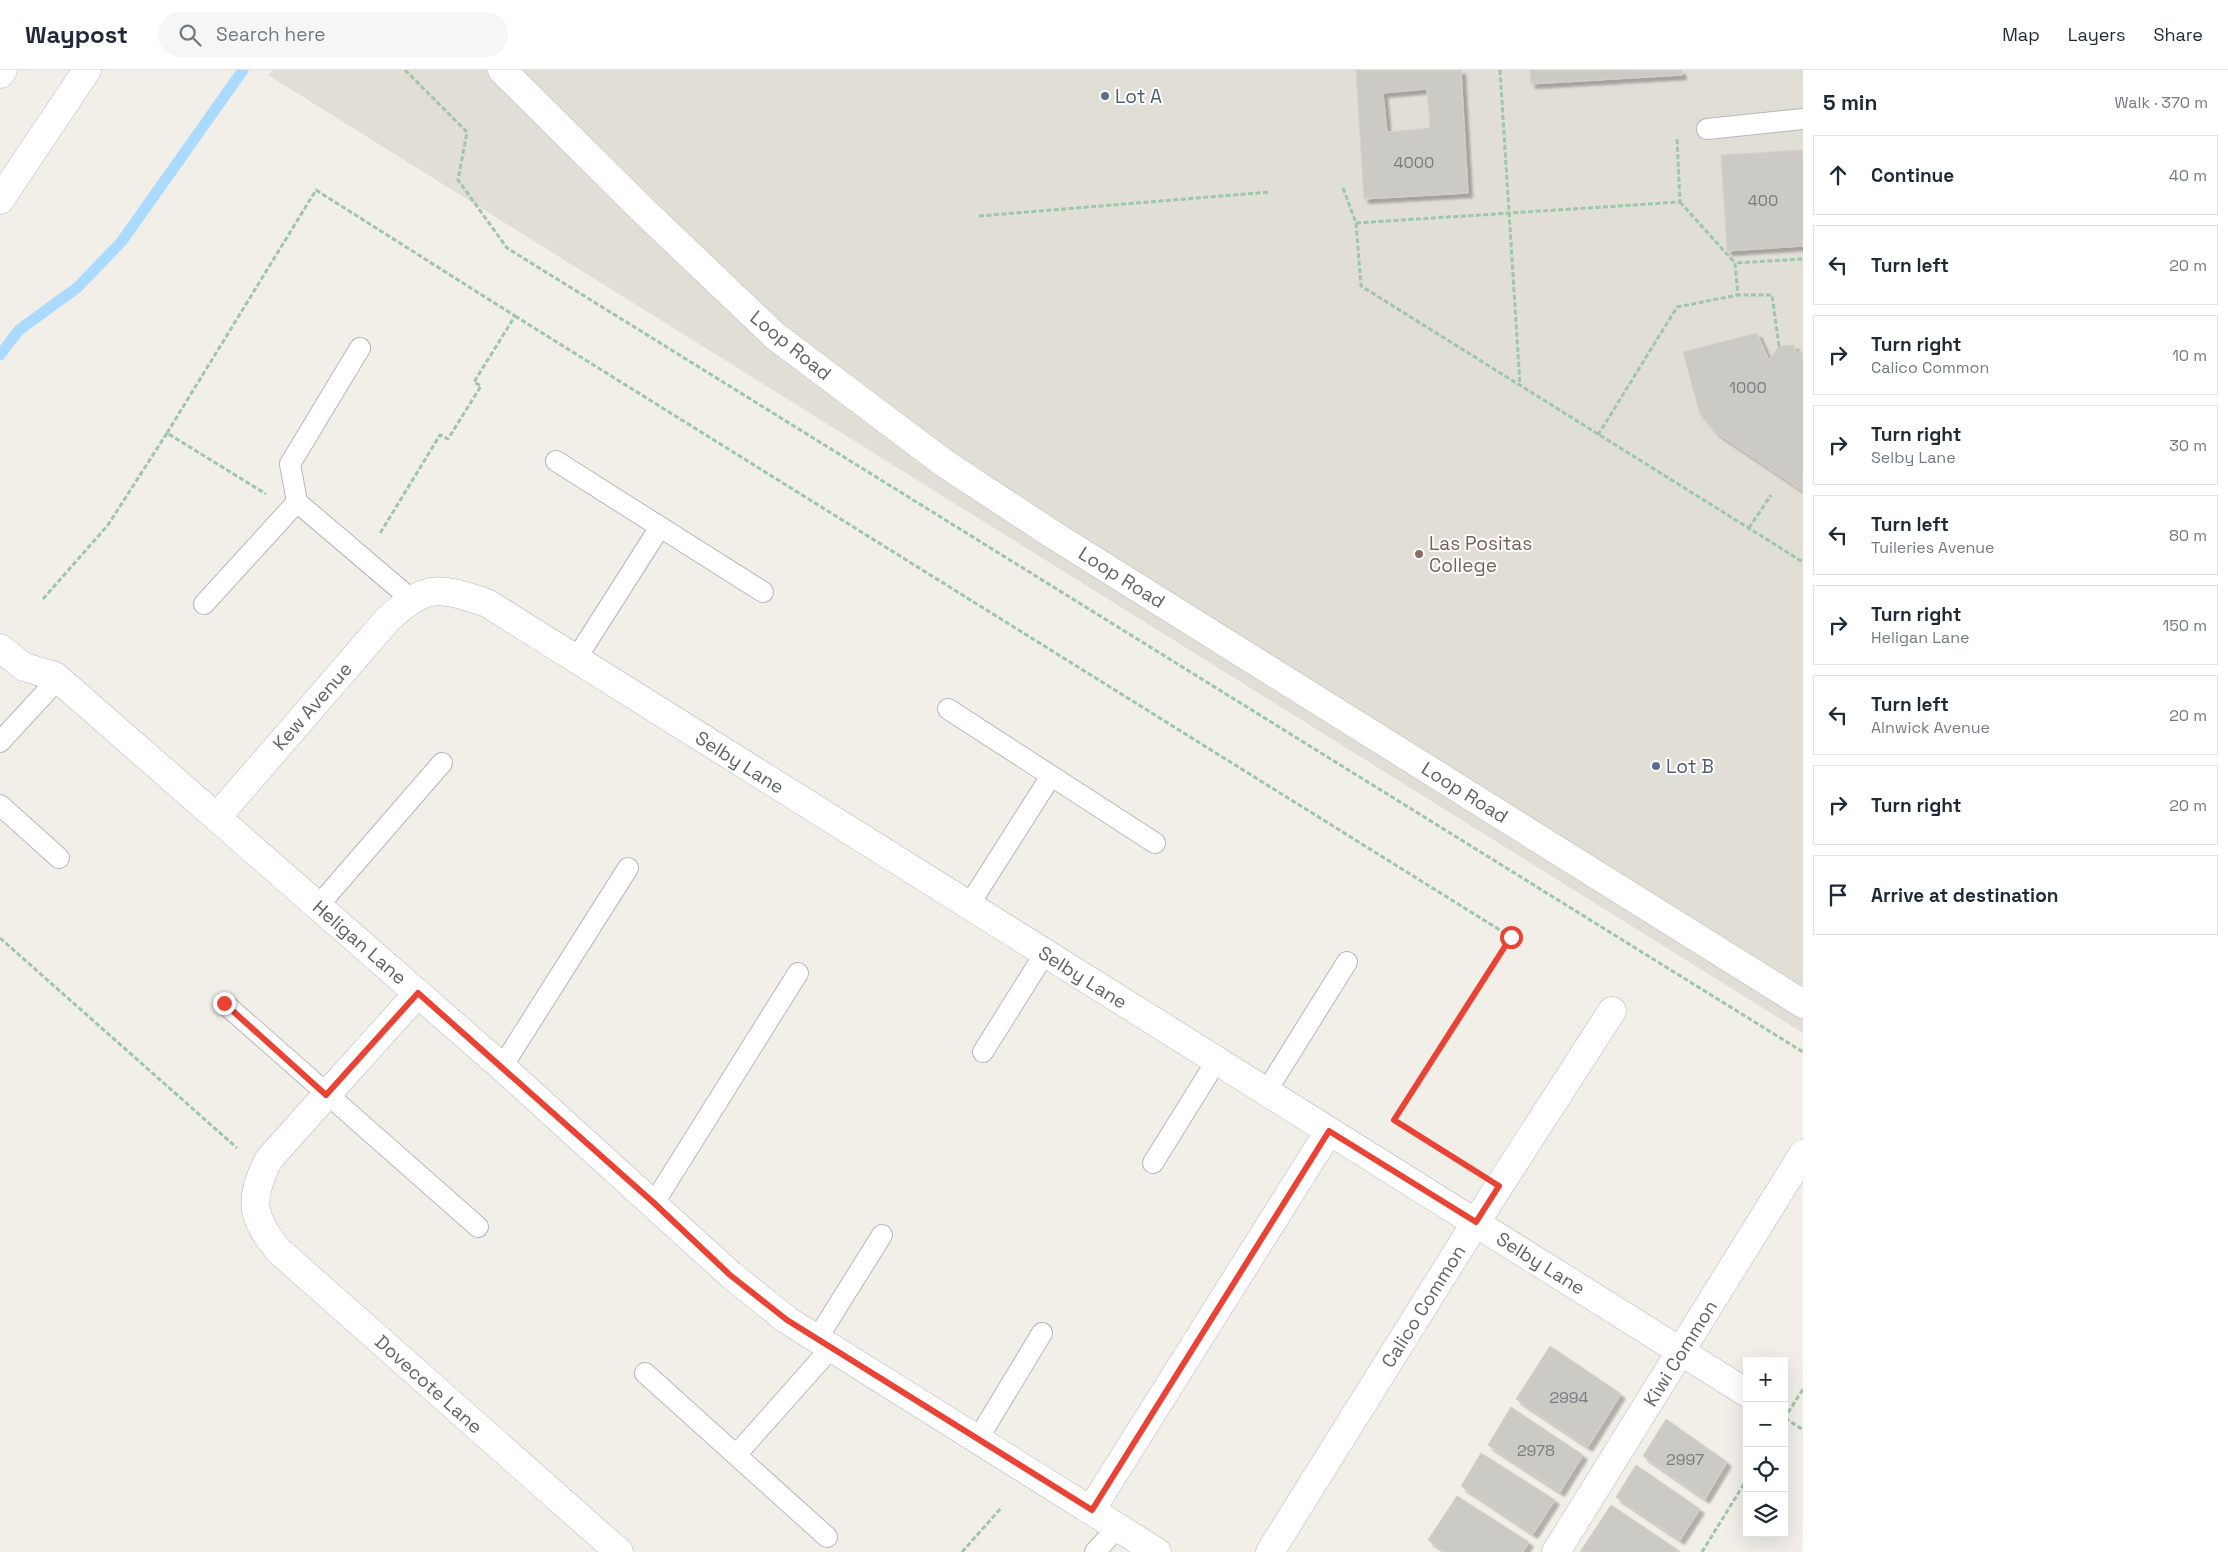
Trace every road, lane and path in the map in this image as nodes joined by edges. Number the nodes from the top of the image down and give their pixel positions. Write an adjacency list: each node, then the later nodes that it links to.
1 (3, 70): 6 (street)
2 (87, 70): 11 (street)
3 (405, 70): 57 (path)
4 (502, 70): 54 (street, Loop Road)
5 (1500, 70): 13 (path)
6 (0, 74)
7 (1803, 119): 8 (lane)
8 (1707, 129): 12 (path)
9 (1343, 188): 15 (path)
10 (1270, 192): 14 (path)
11 (0, 200)
12 (1680, 202): 13 (path); 17 (path)
13 (1508, 214): 15 (path); 22 (path)
14 (979, 216)
15 (1356, 223): 22 (path)
16 (1803, 259): 17 (path)
17 (1735, 263): 18 (path)
18 (1738, 295): 20 (path); 23 (path)
19 (515, 316): 66 (path)
20 (1779, 346)
21 (360, 348): 26 (lane)
22 (1520, 386): 23 (path)
23 (1598, 435): 28 (path)
24 (556, 461): 27 (lane)
25 (1771, 495): 28 (path)
26 (294, 506): 31 (lane); 32 (path); 33 (lane)
27 (660, 527): 30 (lane); 35 (lane)
28 (1749, 528): 29 (path)
29 (1803, 562)
30 (763, 592)
31 (410, 598): 35 (street, Selby Lane); 42 (street, Kew Avenue)
32 (43, 599)
33 (204, 604)
34 (0, 648): 36 (street, Heligan Lane)
35 (576, 660): 46 (street, Selby Lane)
36 (56, 677): 38 (lane); 42 (street, Heligan Lane)
37 (948, 709): 40 (lane)
38 (0, 742)
39 (442, 763): 47 (lane)
40 (1051, 776): 43 (lane); 46 (lane)
41 (0, 805): 44 (lane)
42 (217, 817): 47 (street, Heligan Lane)
43 (1155, 843)
44 (60, 858)
45 (628, 868): 59 (lane)
46 (969, 905): 49 (street, Selby Lane)
47 (318, 906): 52 (street, Heligan Lane)
48 (0, 938): 65 (path)
49 (1045, 953): 56 (lane); 58 (street, Selby Lane)
50 (1347, 962): 60 (lane)
51 (798, 973): 67 (lane)
52 (418, 993): 59 (street, Heligan Lane); 61 (street)
53 (224, 1003): 61 (lane)
54 (1803, 1004)
55 (1612, 1010): 66 (street, Calico Common)
56 (983, 1052)
57 (1803, 1052)
58 (1217, 1060): 60 (street, Selby Lane); 64 (lane)
59 (502, 1067): 67 (street, Heligan Lane)
60 (1266, 1092): 62 (street, Selby Lane)
61 (326, 1095): 65 (street); 69 (lane)
62 (1329, 1131): 68 (street, Selby Lane); 84 (street)
63 (1803, 1154): 73 (street, Kiwi Common)
64 (1153, 1163)
65 (263, 1171): 87 (street, Dovecote Lane)
66 (1499, 1186): 68 (street, Calico Common)
67 (654, 1203): 72 (street, Heligan Lane)
68 (1476, 1222): 73 (street, Selby Lane); 91 (street, Calico Common)
69 (478, 1227)
70 (882, 1235): 72 (lane)
71 (1042, 1333): 80 (lane)
72 (824, 1344): 80 (street, Heligan Lane); 81 (lane)
73 (1682, 1352): 76 (street, Selby Lane); 92 (street, Kiwi Common)
74 (645, 1373): 81 (lane)
75 (1803, 1388): 77 (path)
76 (1743, 1390)
77 (1788, 1412)
78 (1788, 1421): 79 (path)
79 (1803, 1430)
80 (978, 1439): 84 (street, Heligan Lane)
81 (736, 1456): 86 (lane)
82 (1743, 1485): 93 (path)
83 (1002, 1507): 88 (path)
84 (1092, 1510): 85 (street, Heligan Lane)
85 (1118, 1527): 89 (lane); 90 (street, Heligan Lane)
86 (827, 1537)
87 (619, 1552)
88 (962, 1552)
89 (1096, 1552)
90 (1157, 1552)
91 (1270, 1552)
92 (1556, 1552)
93 (1702, 1552)

